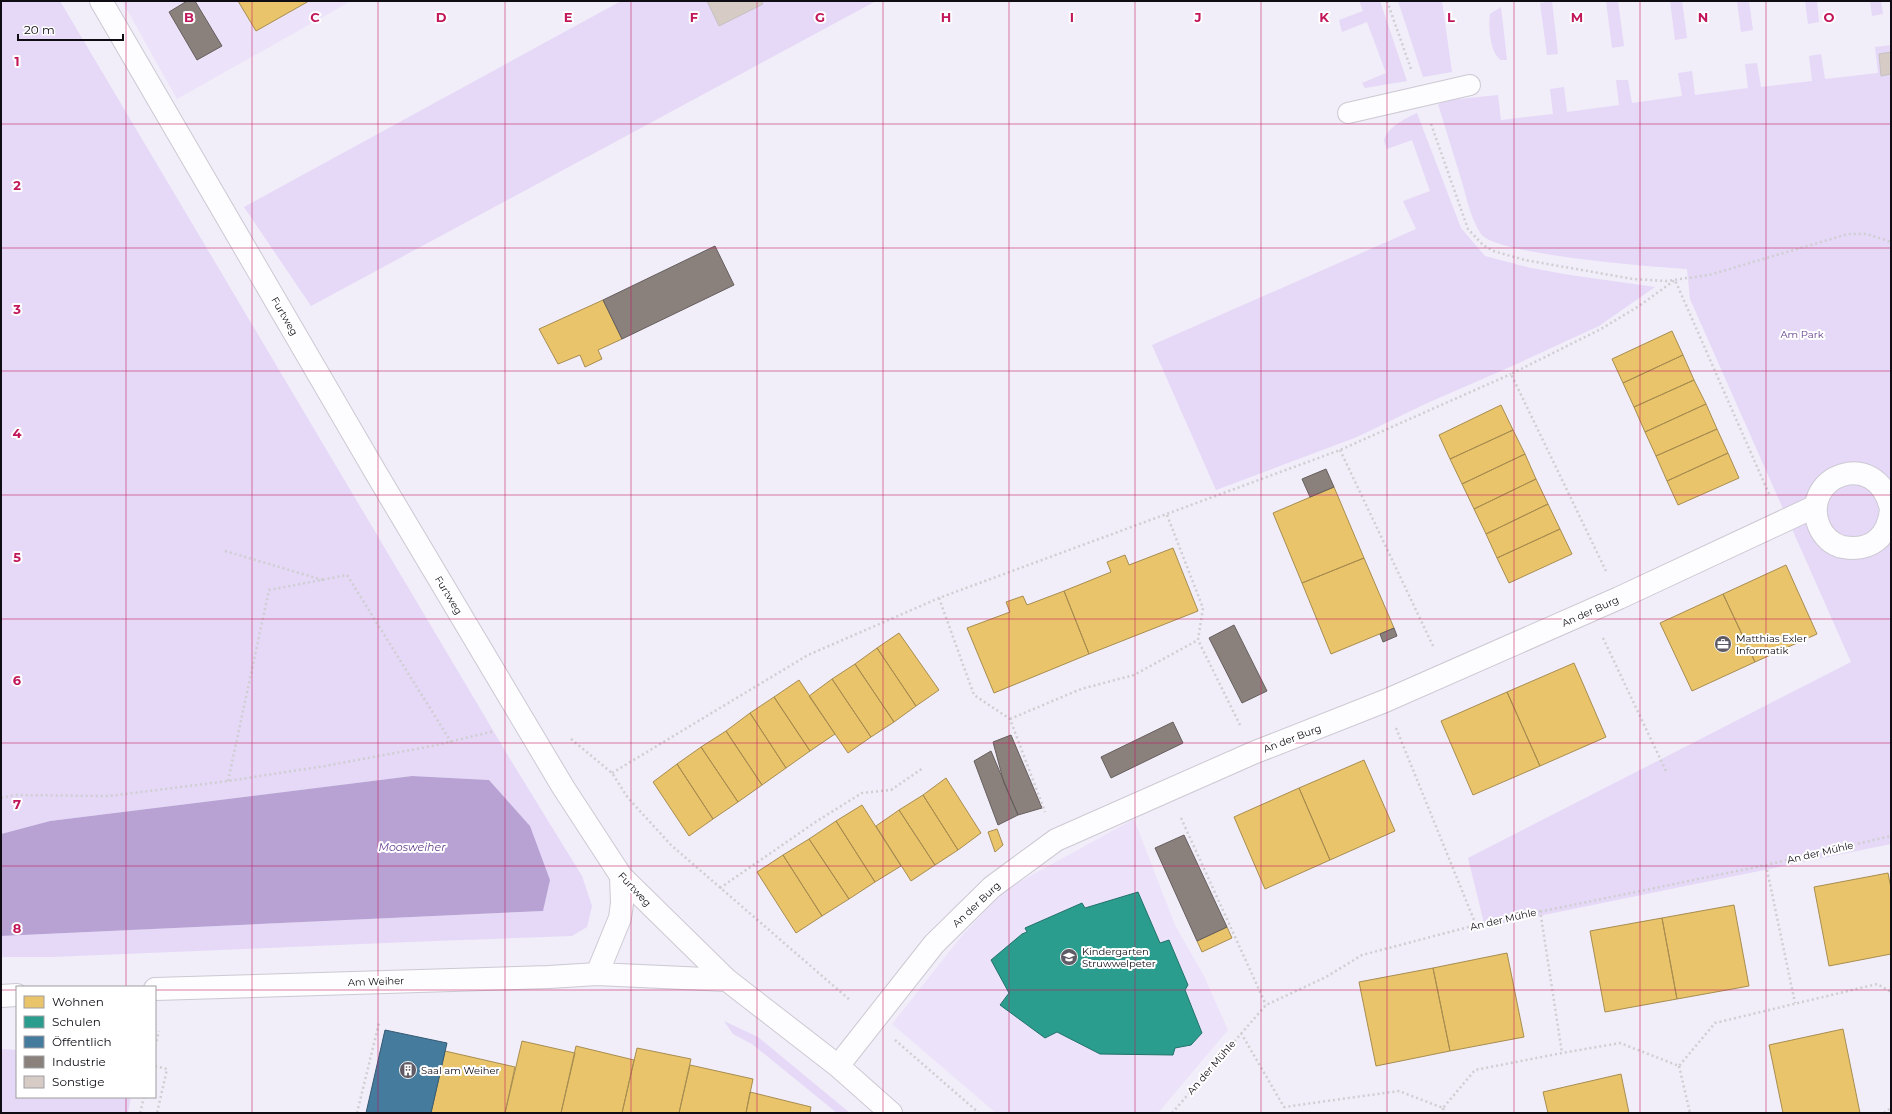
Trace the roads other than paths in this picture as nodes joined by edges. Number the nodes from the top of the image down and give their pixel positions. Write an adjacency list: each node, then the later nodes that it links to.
1 (101, 1): 6 (street, Furtweg)
2 (1470, 85): 3 (lane)
3 (1348, 113)
4 (1816, 506): 5 (street); 5 (street); 12 (street, An der Burg)
5 (1891, 509)
6 (621, 876): 7 (street); 8 (street, Furtweg)
7 (597, 974): 8 (street, Am Weiher); 9 (street, Am Weiher)
8 (727, 980): 12 (street, Furtweg)
9 (156, 989)
10 (1, 996): 11 (street)
11 (16, 996)
12 (838, 1066): 13 (street, Furtweg)
13 (891, 1113)

